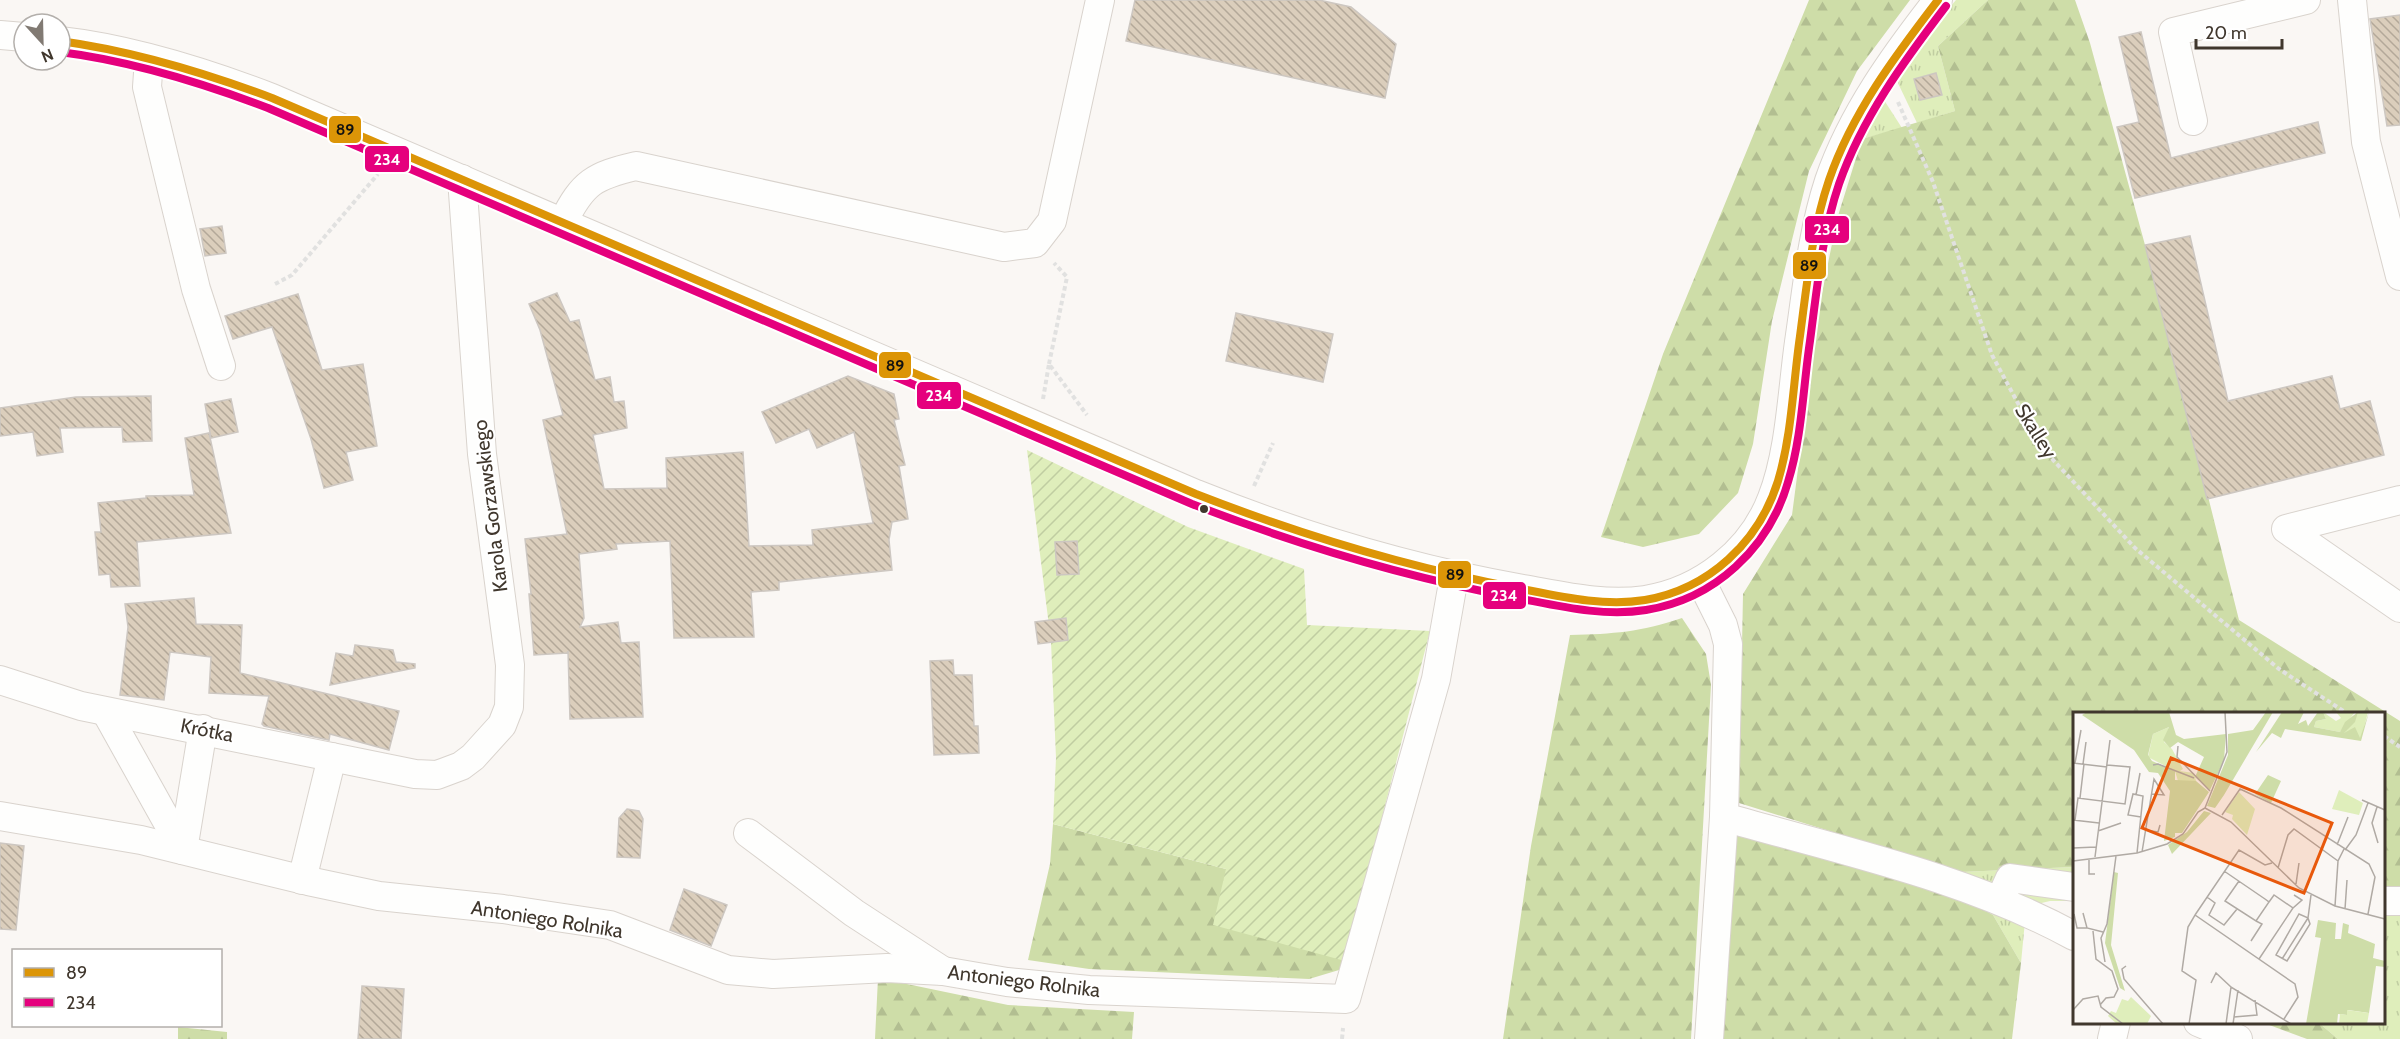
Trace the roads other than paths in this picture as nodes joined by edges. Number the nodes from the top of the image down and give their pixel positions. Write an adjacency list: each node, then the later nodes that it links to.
1 (1100, 0): 9 (street)
2 (1938, 0): 14 (street)
3 (2306, 0): 7 (street)
4 (2352, 0): 10 (street)
5 (72, 42): 6 (street)
6 (149, 59): 8 (street); 11 (street)
7 (2193, 121)
8 (462, 179): 9 (street); 20 (street, Karola Gorzawskiego)
9 (563, 222): 13 (street)
10 (2400, 276)
11 (221, 366)
12 (2400, 500): 15 (street)
13 (1454, 577): 14 (street); 29 (street, Antoniego Rolnika)
14 (1701, 581): 22 (street)
15 (2400, 608)
16 (0, 681): 17 (street, Krótka)
17 (106, 712): 18 (street, Krótka); 24 (street)
18 (203, 729): 19 (street, Krótka); 24 (street)
19 (332, 757): 20 (street, Krótka); 25 (street)
20 (415, 774)
21 (0, 816): 24 (street, Antoniego Rolnika)
22 (1724, 817): 27 (street); 32 (street)
23 (748, 834): 29 (street)
24 (183, 850): 25 (street, Antoniego Rolnika)
25 (302, 880): 29 (street, Antoniego Rolnika)
26 (2073, 887): 27 (street)
27 (2000, 900): 28 (street)
28 (2073, 936)
29 (943, 971)
30 (2116, 1024): 33 (street)
31 (2200, 1024): 34 (street)
32 (1709, 1039)
33 (2112, 1039)
34 (2238, 1039)

